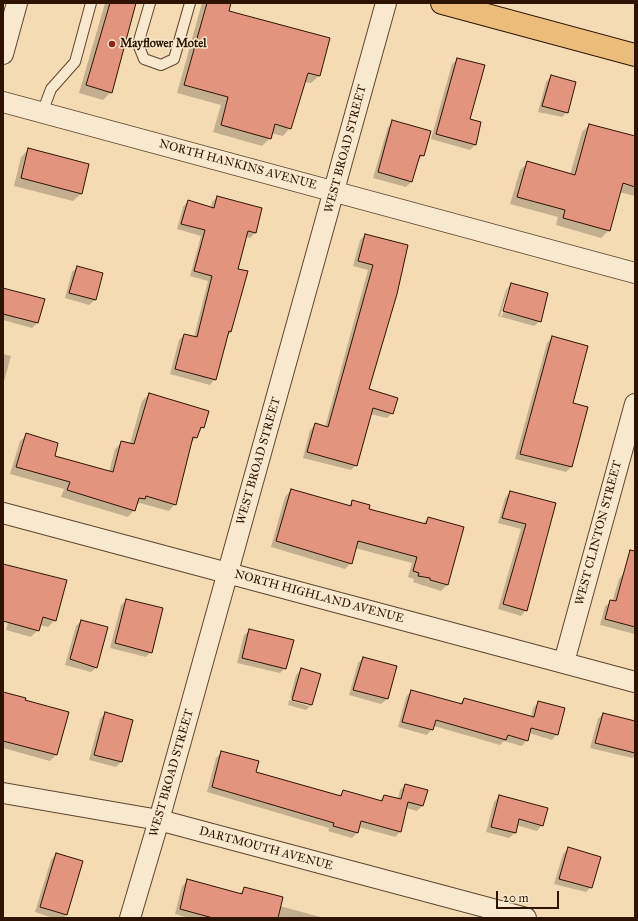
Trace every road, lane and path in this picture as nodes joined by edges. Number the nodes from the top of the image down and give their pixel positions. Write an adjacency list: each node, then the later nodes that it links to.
1 (17, 3): 7 (street)
2 (91, 3): 10 (lane)
3 (150, 3): 4 (lane)
4 (190, 3)
5 (386, 3): 11 (street, WEST BROAD STREET)
6 (442, 3): 8 (main road)
7 (3, 54)
8 (635, 55)
9 (3, 102): 10 (street, NORTH HANKINS AVENUE)
10 (42, 113): 11 (street, NORTH HANKINS AVENUE)
11 (334, 191): 12 (street, NORTH HANKINS AVENUE); 15 (street, WEST BROAD STREET)
12 (635, 273)
13 (635, 404): 16 (street, WEST CLINTON STREET)
14 (3, 513): 15 (street, NORTH HIGHLAND AVENUE)
15 (228, 572): 16 (street, NORTH HIGHLAND AVENUE); 19 (street, WEST BROAD STREET)
16 (564, 662): 17 (street, NORTH HIGHLAND AVENUE)
17 (635, 682)
18 (3, 793): 19 (street, DARTMOUTH AVENUE)
19 (159, 820): 20 (street, WEST BROAD STREET); 21 (street, DARTMOUTH AVENUE)
20 (130, 918)
21 (526, 918)

